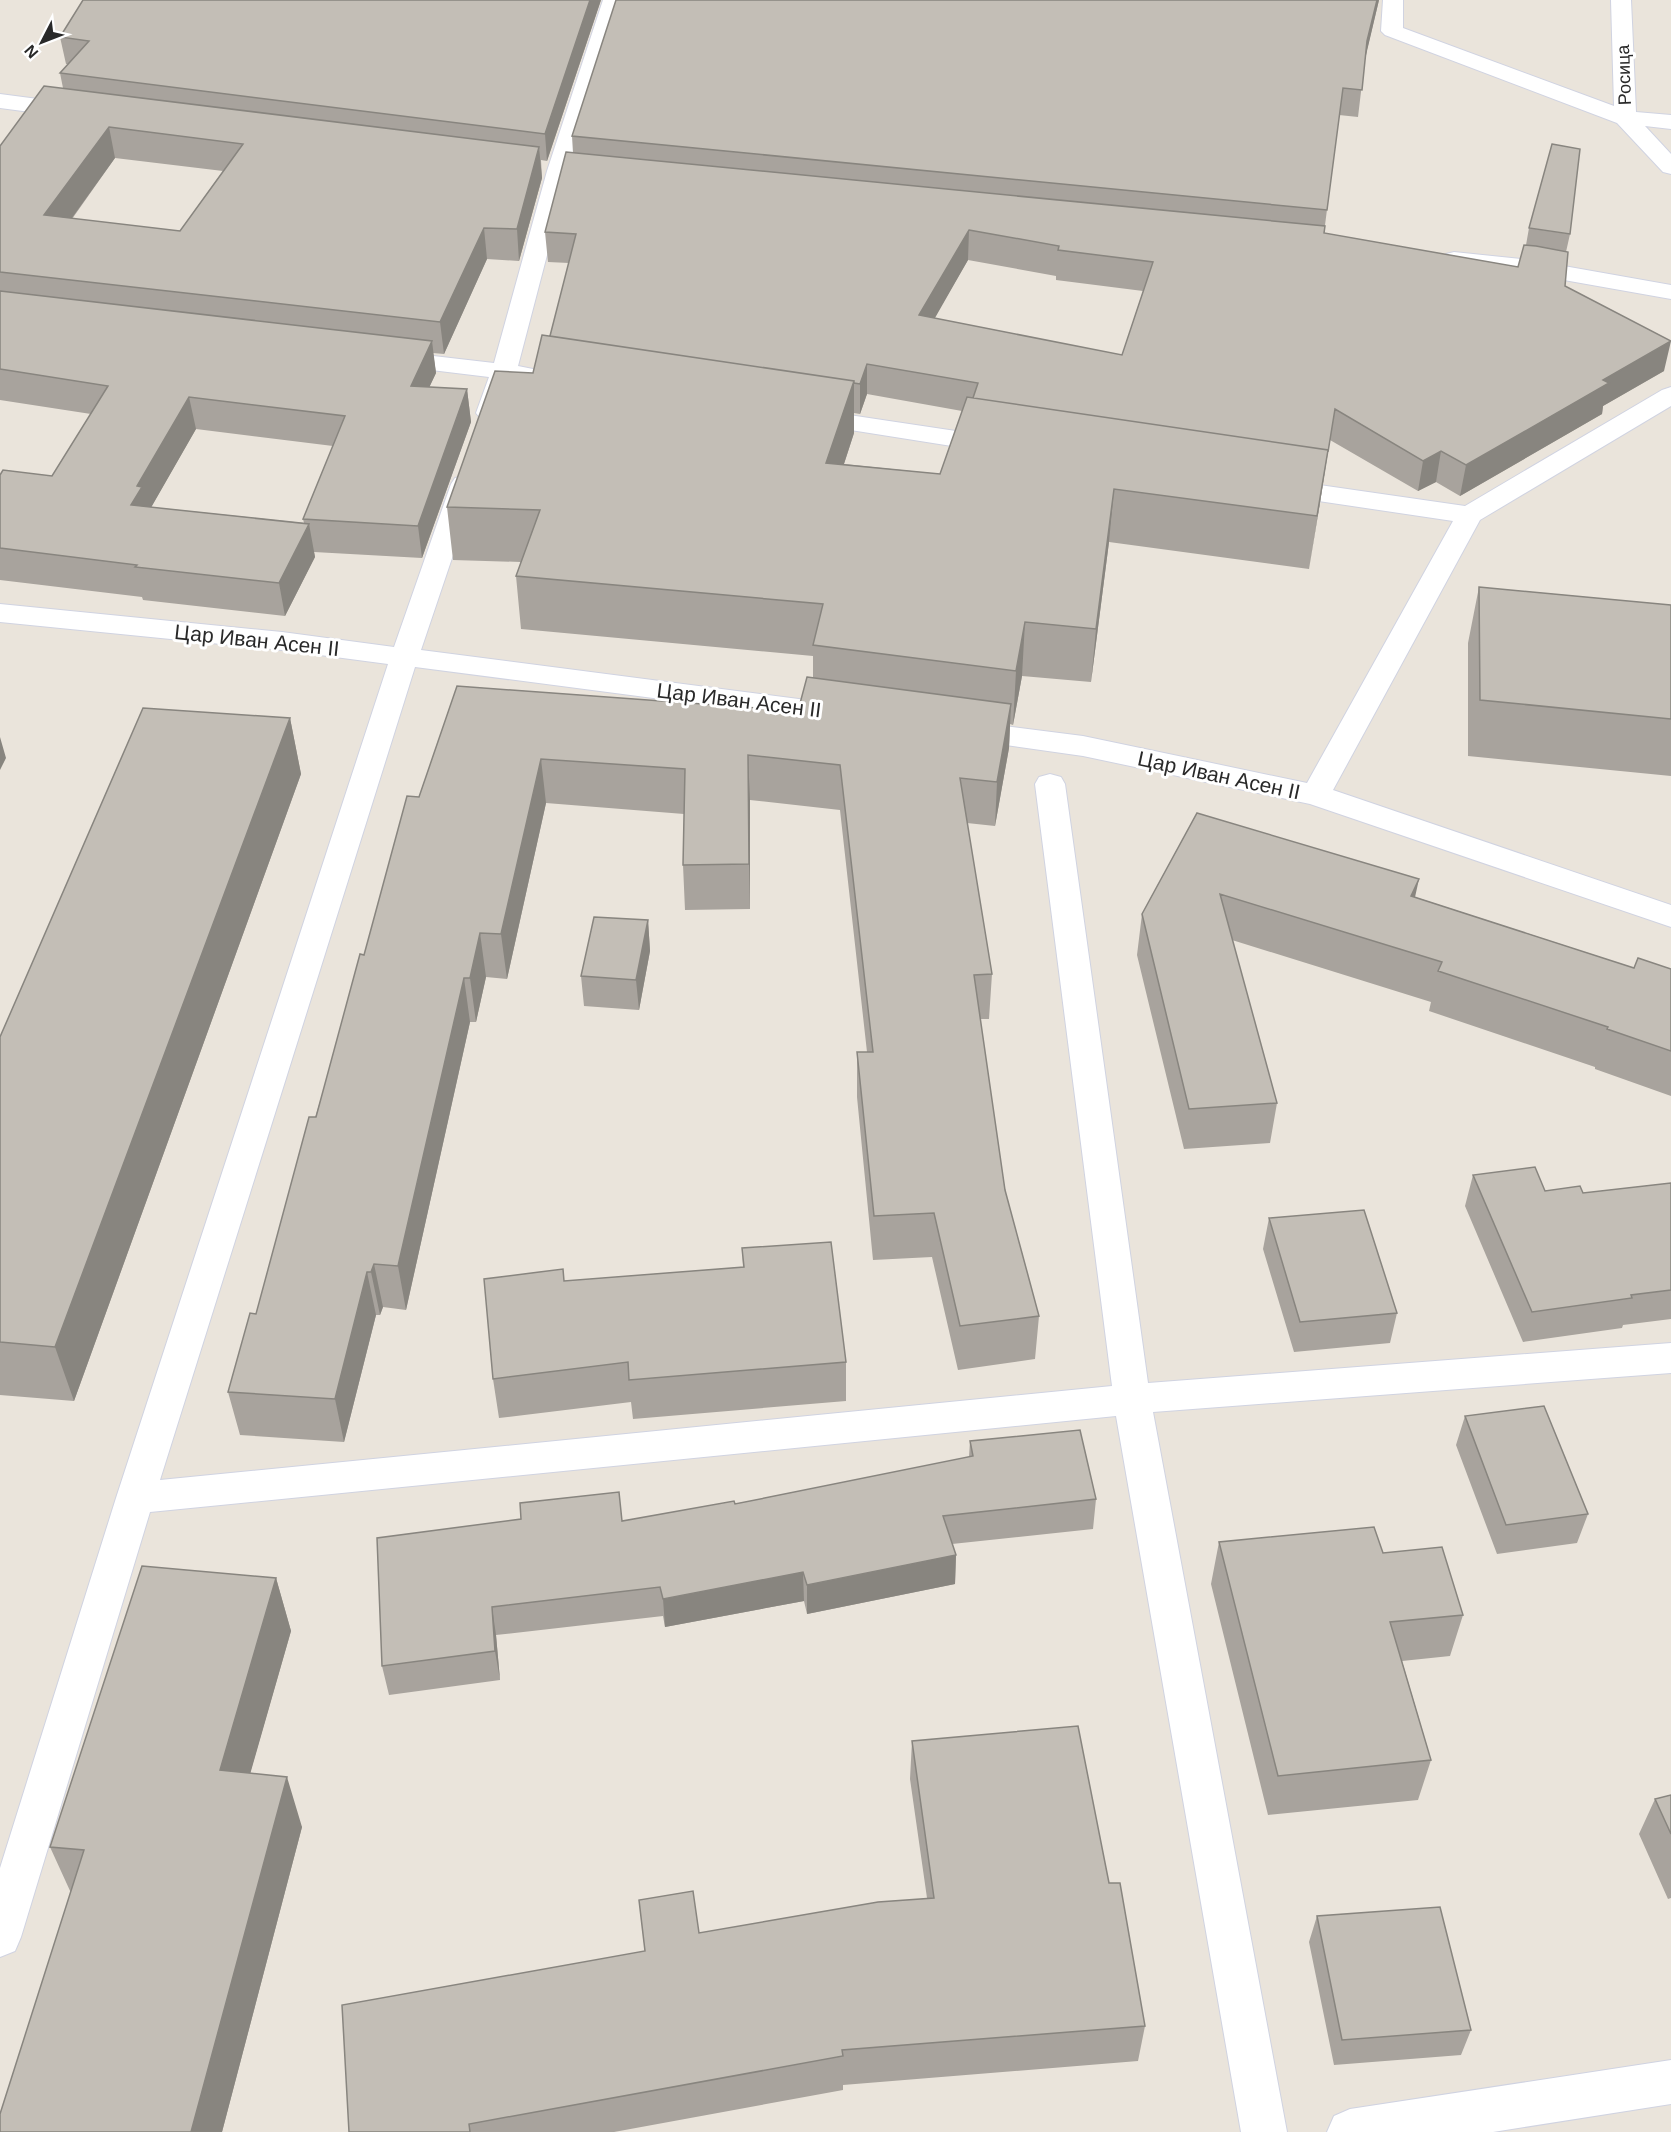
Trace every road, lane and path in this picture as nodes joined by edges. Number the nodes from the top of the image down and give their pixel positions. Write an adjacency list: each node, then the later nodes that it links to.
1 (613, 0): 12 (street)
2 (1393, 0): 6 (street)
3 (1621, 0): 6 (street, Росица)
4 (0, 101): 5 (street)
5 (95, 113)
6 (1625, 118): 7 (street); 8 (street, Росица)
7 (1671, 122)
8 (1671, 167)
9 (1436, 257): 10 (street)
10 (1671, 292)
11 (363, 355): 12 (street)
12 (504, 371): 13 (street); 20 (street)
13 (551, 378)
14 (1671, 395): 18 (street)
15 (786, 414): 16 (street)
16 (1022, 449)
17 (1257, 484): 18 (street)
18 (1469, 515): 24 (street)
19 (0, 613): 20 (street, Цар Иван Асен II)
20 (404, 657): 21 (street, Цар Иван Асен II); 28 (street)
21 (874, 717)
22 (942, 727): 24 (street, Цар Иван Асен II)
23 (1050, 784): 27 (street)
24 (1316, 795): 25 (street, Цар Иван Асен II)
25 (1671, 916)
26 (1671, 1358): 27 (street)
27 (1132, 1399): 28 (street); 31 (street)
28 (135, 1498): 29 (street)
29 (0, 1937)
30 (1671, 2082): 32 (street)
31 (1264, 2132)
32 (1350, 2132)

